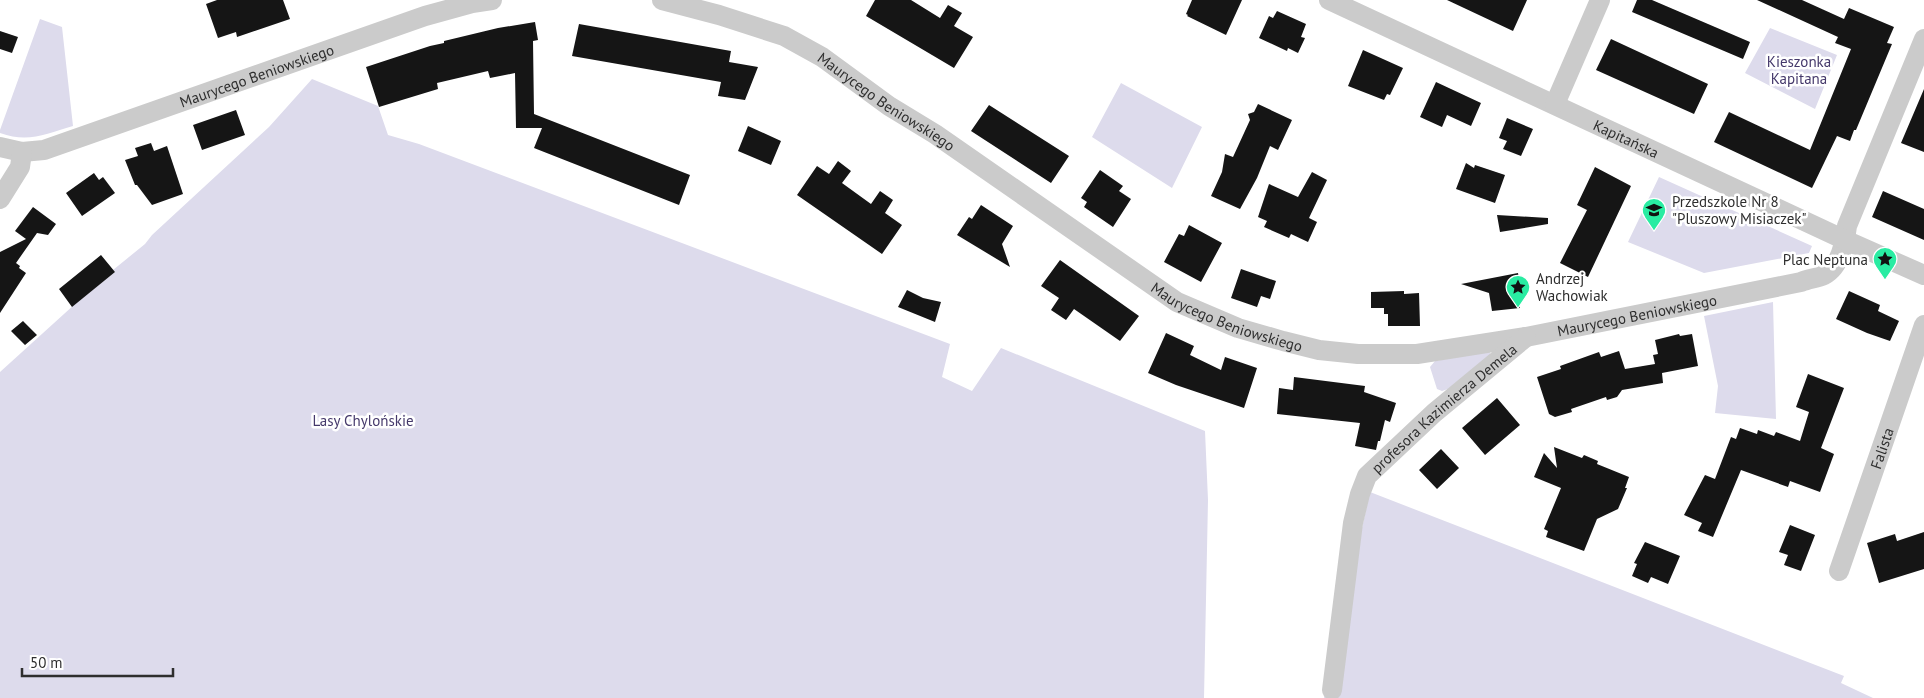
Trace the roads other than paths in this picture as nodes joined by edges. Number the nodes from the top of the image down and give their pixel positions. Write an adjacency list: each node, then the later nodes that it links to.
1 (492, 0): 8 (street, Maurycego Beniowskiego)
2 (662, 0): 13 (street, Maurycego Beniowskiego)
3 (1329, 0): 6 (street, Kapitańska)
4 (1600, 0): 6 (street)
5 (1923, 42): 10 (street, Maurycego Beniowskiego)
6 (1555, 104): 10 (street, Kapitańska)
7 (0, 147): 8 (street, Maurycego Beniowskiego)
8 (22, 152): 9 (street)
9 (0, 199)
10 (1845, 240): 11 (street, Kapitańska); 13 (street, Maurycego Beniowskiego)
11 (1924, 275)
12 (1924, 325): 14 (street, Falista)
13 (1526, 337): 15 (street, profesora Kazimierza Demela)
14 (1839, 571)
15 (1332, 690)

